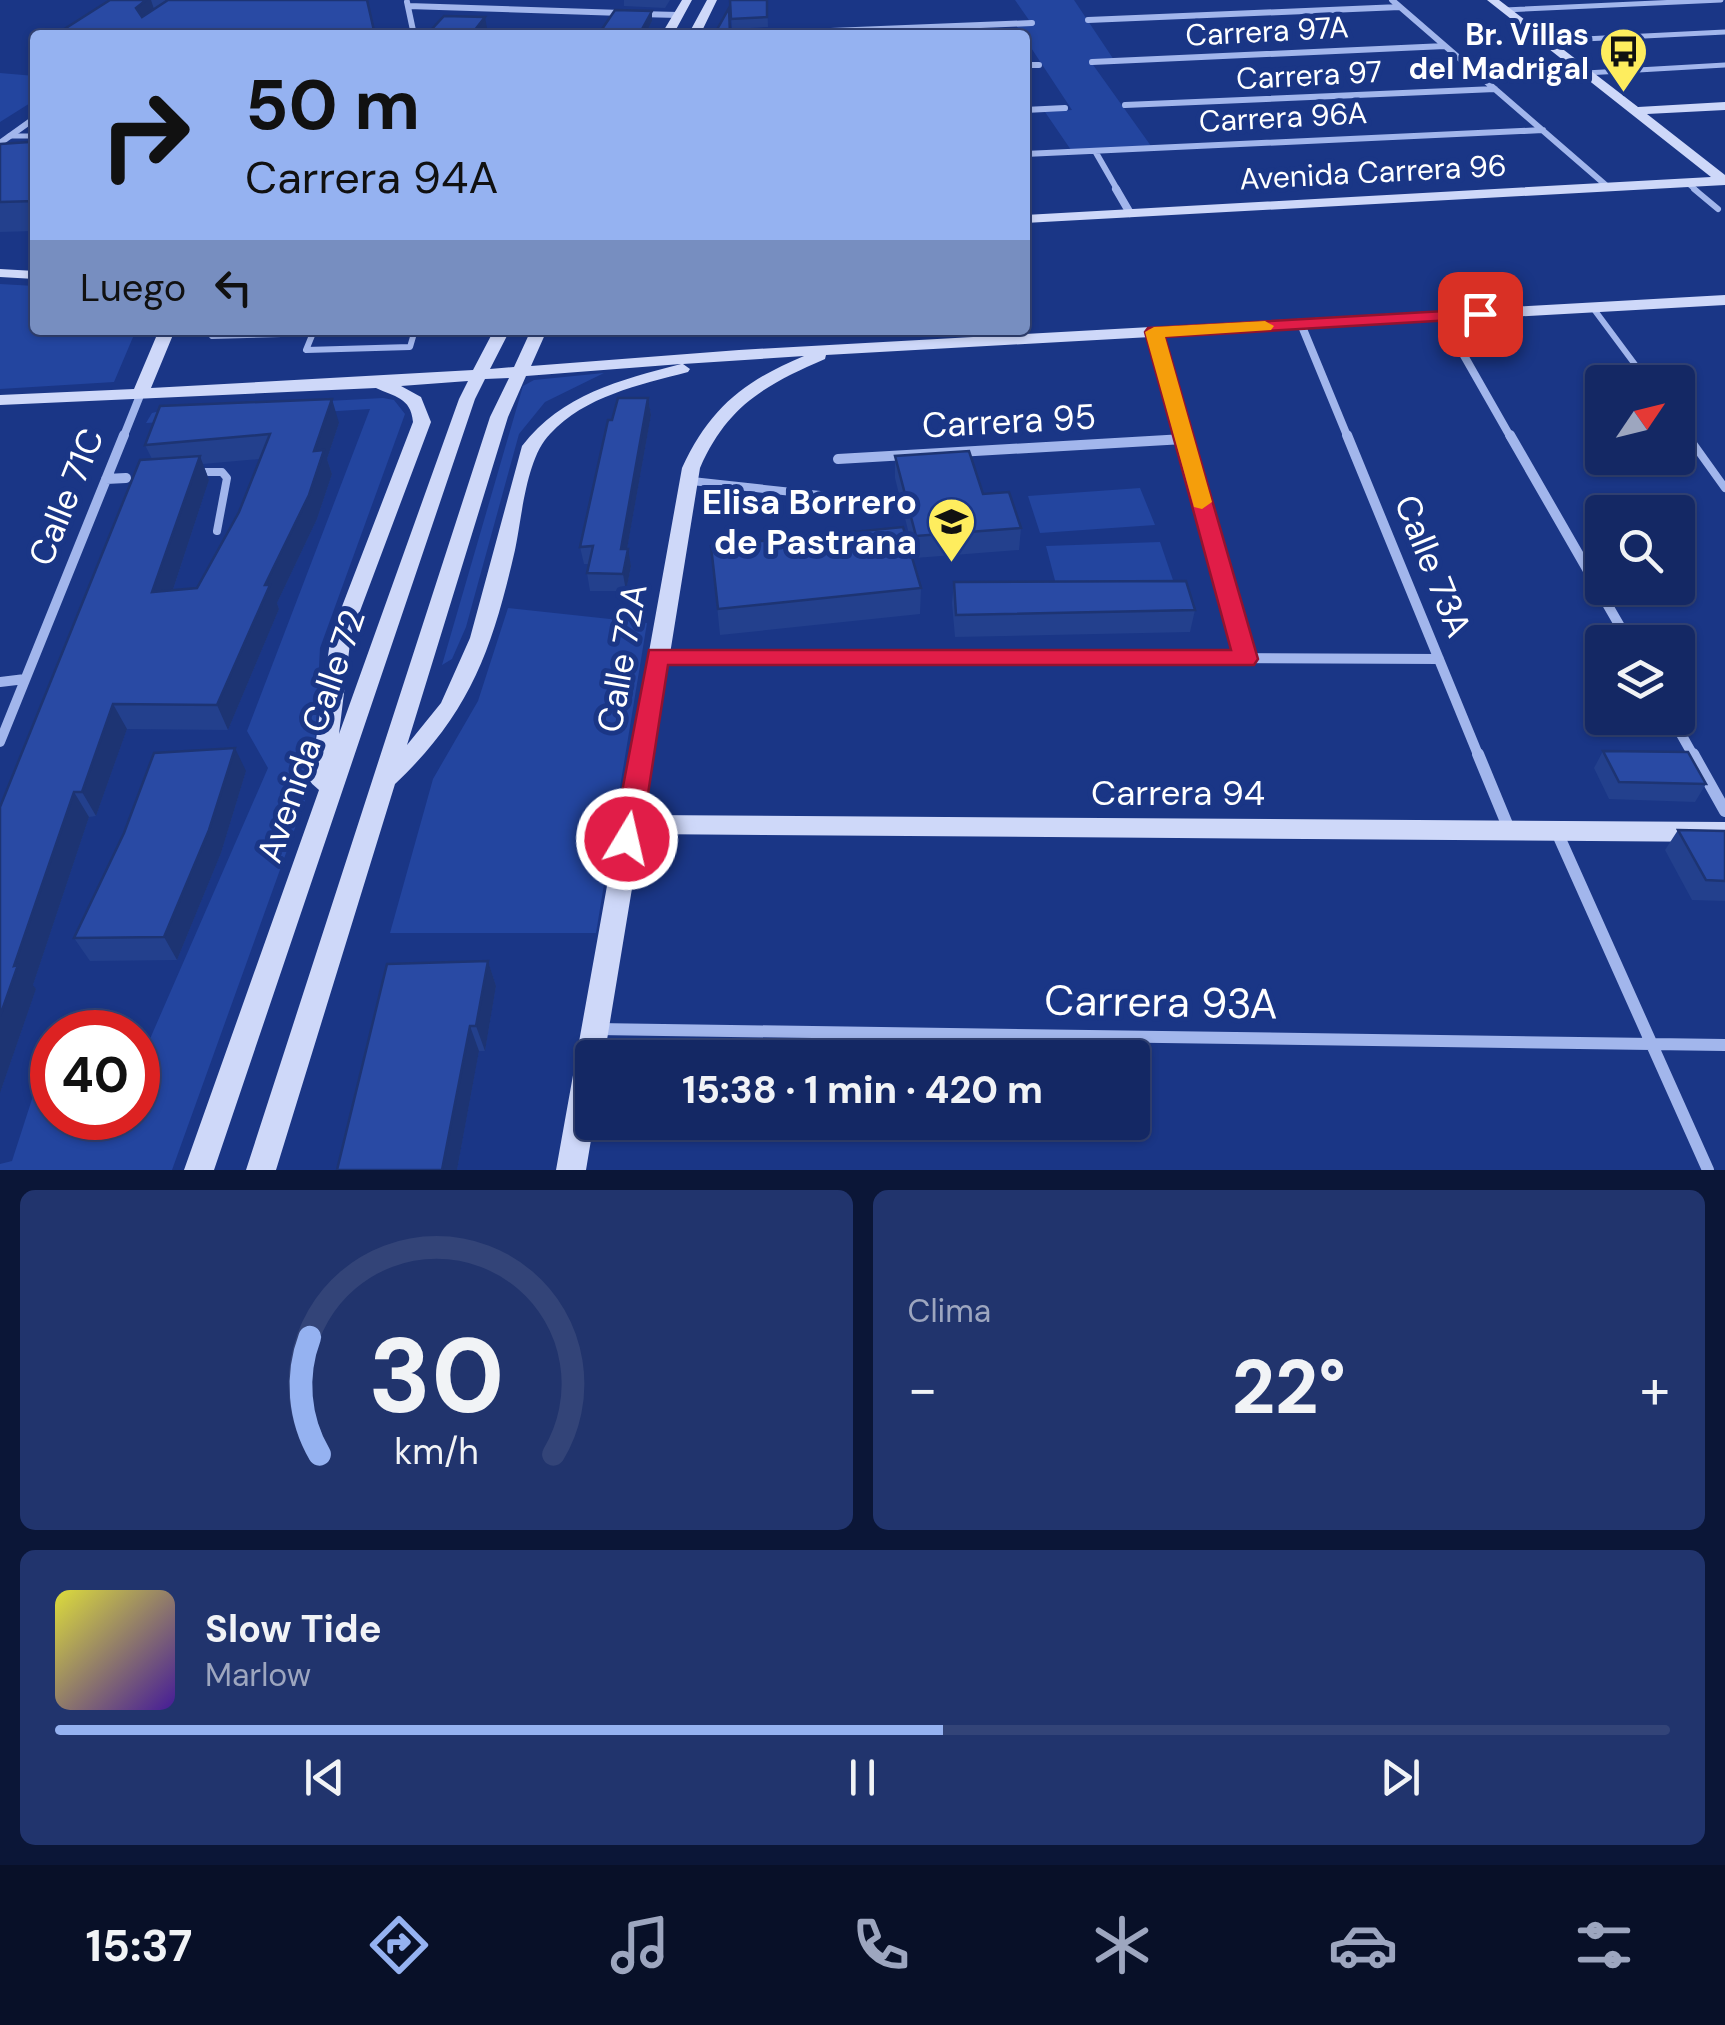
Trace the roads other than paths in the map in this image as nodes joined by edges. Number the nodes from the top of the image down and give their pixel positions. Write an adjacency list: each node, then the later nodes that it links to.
1 (687, 0): 9 (main road)
2 (712, 0): 14 (main road)
3 (1392, 0): 7 (street)
4 (1492, 0): 8 (main road)
5 (1721, 0): 8 (lane)
6 (408, 3): 9 (street); 12 (street)
7 (1400, 7): 10 (street); 18 (street)
8 (1505, 10): 17 (main road)
9 (678, 15): 13 (main road)
10 (1088, 20)
11 (1032, 22): 15 (street)
12 (413, 30)
13 (670, 30)
14 (697, 30)
15 (849, 30)
16 (1725, 32): 17 (lane)
17 (1544, 41): 23 (main road)
18 (1445, 46): 19 (street, Carrera 97A); 24 (street)
19 (1092, 62)
20 (1040, 64): 21 (street)
21 (1030, 65)
22 (1725, 65): 23 (lane)
23 (1586, 73): 29 (main road)
24 (1496, 89): 25 (street, Carrera 97); 31 (street)
25 (1125, 105)
26 (1725, 106): 29 (main road)
27 (1065, 108): 28 (street)
28 (1030, 110)
29 (1634, 111): 37 (main road)
30 (30, 121): 32 (street)
31 (1543, 130): 35 (street, Carrera 96A); 39 (street)
32 (9, 136): 33 (lane); 34 (street)
33 (30, 136)
34 (0, 143)
35 (1096, 151): 36 (street, Carrera 96A); 41 (street)
36 (1030, 154)
37 (1724, 181): 38 (main road, Avenida Carrera 96)
38 (1686, 182): 39 (main road, Avenida Carrera 96); 40 (lane)
39 (1608, 187): 41 (main road, Avenida Carrera 96)
40 (1718, 208)
41 (1130, 213): 42 (main road, Avenida Carrera 96)
42 (1030, 219)
43 (0, 272): 44 (main road)
44 (30, 275)
45 (1725, 300): 46 (main road)
46 (1593, 308): 47 (main road); 59 (lane)
47 (1442, 317): 48 (main road); 76 (street)
48 (1301, 324): 49 (main road); 79 (street, Calle 73A)
49 (1154, 332): 57 (main road); 65 (street)
50 (165, 335): 63 (main road, Calle 71C)
51 (212, 335): 52 (lane)
52 (262, 335)
53 (313, 335): 54 (lane)
54 (413, 335)
55 (499, 335): 61 (main road, Avenida Calle 72)
56 (536, 335): 60 (main road)
57 (835, 350): 58 (main road); 72 (main road, Calle 72A)
58 (739, 354): 60 (main road); 84 (main road)
59 (1635, 365)
60 (517, 372): 61 (main road); 84 (main road)
61 (477, 375): 62 (main road); 86 (main road, Avenida Calle 72)
62 (372, 384): 63 (main road); 86 (main road)
63 (140, 393): 64 (main road); 71 (street, Calle 71C)
64 (0, 400)
65 (1184, 438): 67 (street, Carrera 95); 78 (street)
66 (1695, 447): 73 (lane)
67 (838, 458)
68 (196, 472): 75 (lane)
69 (143, 476): 70 (lane)
70 (126, 478): 71 (street)
71 (106, 479): 80 (street, Calle 71C)
72 (688, 481): 74 (lane); 77 (main road, Calle 72A)
73 (1725, 488)
74 (820, 495)
75 (217, 531)
76 (1618, 625)
77 (658, 656): 78 (street); 87 (main road, Calle 72A)
78 (1246, 659): 79 (street)
79 (1439, 659): 88 (street, Calle 73A)
80 (26, 679): 81 (street); 83 (street, Calle 71C)
81 (0, 682)
82 (1682, 735): 85 (street)
83 (0, 742)
84 (384, 780): 95 (main road)
85 (1725, 811)
86 (318, 820): 94 (main road, Avenida Calle 72)
87 (630, 824): 88 (main road, Carrera 94); 91 (main road, Calle 72A)
88 (1509, 830): 89 (main road, Carrera 94)
89 (1725, 832)
90 (1560, 839): 92 (street)
91 (596, 1030): 92 (street, Carrera 93A); 96 (main road, Calle 72A)
92 (1648, 1044): 93 (street, Carrera 93A); 97 (street)
93 (1725, 1045)
94 (199, 1170)
95 (261, 1170)
96 (572, 1170)
97 (1708, 1170)

